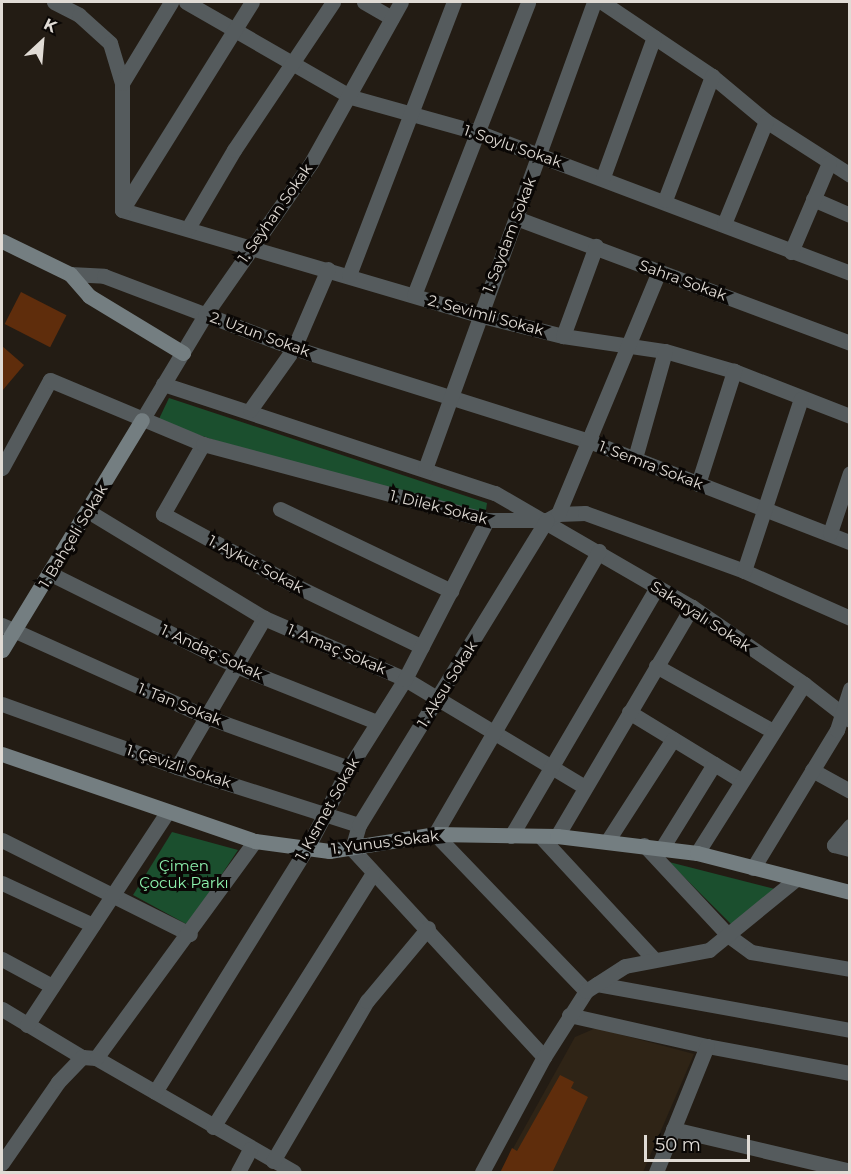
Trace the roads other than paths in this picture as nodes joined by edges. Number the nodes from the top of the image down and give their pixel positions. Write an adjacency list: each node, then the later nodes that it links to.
1 (54, 2): 12 (street)
2 (171, 2): 18 (street)
3 (186, 2): 14 (street, 1. Soylu Sokak)
4 (252, 2): 14 (street)
5 (333, 2): 16 (street)
6 (364, 2): 13 (street)
7 (401, 2): 13 (street, 1. Seyhan Sokak)
8 (454, 2): 20 (street)
9 (528, 2): 22 (street)
10 (594, 2): 23 (street, 1. Saydam Sokak)
11 (602, 2): 15 (street)
12 (83, 8): 18 (street)
13 (392, 18): 19 (street, 1. Seyhan Sokak)
14 (232, 32): 16 (street, 1. Soylu Sokak); 29 (street)
15 (654, 37): 17 (street); 26 (street)
16 (292, 66): 19 (street, 1. Soylu Sokak); 33 (street)
17 (712, 76): 21 (street); 28 (street)
18 (122, 83): 29 (street)
19 (351, 97): 20 (street, 1. Soylu Sokak); 36 (street, 1. Seyhan Sokak)
20 (411, 114): 22 (street, 1. Soylu Sokak); 42 (street)
21 (766, 121): 24 (street); 32 (street)
22 (480, 133): 23 (street, 1. Soylu Sokak); 43 (street)
23 (539, 154): 26 (street, 1. Soylu Sokak); 31 (street, 1. Saydam Sokak)
24 (828, 163): 25 (street); 27 (street)
25 (849, 175)
26 (603, 177): 28 (street, 1. Soylu Sokak)
27 (813, 199): 30 (street); 37 (street)
28 (665, 200): 32 (street, 1. Soylu Sokak)
29 (122, 210): 33 (street, 2. Sevimli Sokak)
30 (849, 215)
31 (516, 218): 35 (street, Sahra Sokak); 45 (street, 1. Saydam Sokak)
32 (724, 224): 37 (street, 1. Soylu Sokak)
33 (188, 228): 36 (street, 2. Sevimli Sokak)
34 (2, 241): 41 (street)
35 (596, 246): 39 (street, Sahra Sokak); 46 (street)
36 (250, 248): 38 (street, 2. Sevimli Sokak); 44 (street, 1. Seyhan Sokak)
37 (791, 252): 40 (street, 1. Soylu Sokak)
38 (328, 269): 42 (street, 2. Sevimli Sokak); 49 (street)
39 (659, 271): 47 (street, Sahra Sokak); 48 (street, 1. Aksu Sokak)
40 (849, 273)
41 (70, 274): 44 (street, 2. Uzun Sokak); 51 (street)
42 (349, 275): 43 (street, 2. Sevimli Sokak)
43 (414, 296): 45 (street, 2. Sevimli Sokak)
44 (206, 315): 49 (street, 2. Uzun Sokak); 51 (street, 1. Seyhan Sokak)
45 (478, 315): 46 (street, 2. Sevimli Sokak); 54 (street, 1. Saydam Sokak)
46 (563, 336): 48 (street, 2. Sevimli Sokak)
47 (849, 343)
48 (628, 345): 50 (street, 2. Sevimli Sokak); 59 (street, 1. Aksu Sokak)
49 (294, 348): 54 (street, 2. Uzun Sokak); 56 (street)
50 (665, 351): 52 (street, 2. Sevimli Sokak); 61 (street)
51 (183, 353): 53 (street, 1. Seyhan Sokak)
52 (734, 371): 55 (street, 2. Sevimli Sokak); 65 (street)
53 (164, 384): 56 (street, 1. Dilek Sokak); 58 (street, 1. Seyhan Sokak)
54 (450, 394): 59 (street, 1. Semra Sokak); 63 (street, 1. Saydam Sokak)
55 (801, 399): 57 (street, 2. Sevimli Sokak); 67 (street)
56 (250, 410): 63 (street, 1. Dilek Sokak)
57 (849, 416)
58 (142, 420): 60 (street, 1. Dilek Sokak); 62 (street, 1. Dilek Sokak); 68 (street, 1. Bahçeli Sokak)
59 (589, 441): 61 (street, 1. Semra Sokak); 69 (street, 1. Aksu Sokak)
60 (203, 444): 70 (street, 1. Dilek Sokak); 82 (street, 1. Aykut Sokak)
61 (635, 458): 65 (street, 1. Semra Sokak)
62 (2, 468)
63 (425, 469): 69 (street, 1. Dilek Sokak)
64 (849, 474): 71 (street)
65 (698, 484): 67 (street, 1. Semra Sokak)
66 (280, 509): 77 (street)
67 (764, 509): 71 (street, 1. Semra Sokak); 74 (street)
68 (88, 511): 75 (street, 1. Bahçeli Sokak); 79 (street, 1. Amaç Sokak)
69 (553, 517): 70 (street, 1. Dilek Sokak); 73 (street, Sakaryalı Sokak); 74 (street); 89 (street, 1. Aksu Sokak)
70 (487, 520): 77 (street, 1. Kısmet Sokak)
71 (830, 533): 72 (street, 1. Semra Sokak)
72 (849, 542)
73 (599, 551): 76 (street, Sakaryalı Sokak); 96 (street)
74 (744, 572): 80 (street)
75 (51, 574): 81 (street, 1. Bahçeli Sokak); 84 (street, 1. Andaç Sokak)
76 (657, 587): 78 (street, Sakaryalı Sokak); 102 (street)
77 (451, 591): 82 (street, 1. Kısmet Sokak)
78 (692, 608): 85 (street); 87 (street, Sakaryalı Sokak)
79 (264, 618): 84 (street); 86 (street, 1. Amaç Sokak)
80 (849, 618)
81 (7, 628): 83 (street, 1. Bahçeli Sokak); 93 (street, 1. Tan Sokak)
82 (422, 647): 86 (street, 1. Kısmet Sokak)
83 (2, 650)
84 (236, 666): 93 (street); 94 (street, 1. Andaç Sokak)
85 (656, 666): 91 (street); 95 (street)
86 (405, 679): 89 (street, 1. Amaç Sokak); 94 (street, 1. Kısmet Sokak)
87 (804, 684): 92 (street, Sakaryalı Sokak); 95 (street)
88 (849, 689): 92 (street)
89 (438, 699): 96 (street, 1. Amaç Sokak); 109 (street, 1. Aksu Sokak)
90 (2, 704): 100 (street, 1. Çevizli Sokak)
91 (629, 712): 97 (street); 105 (street)
92 (845, 716): 103 (street)
93 (207, 717): 100 (street); 101 (street, 1. Tan Sokak)
94 (377, 722): 101 (street, 1. Kısmet Sokak)
95 (773, 731): 104 (street)
96 (494, 733): 102 (street, 1. Amaç Sokak); 111 (street)
97 (673, 739): 99 (street); 116 (street)
98 (2, 754): 107 (street, 1. Yunus Sokak)
99 (714, 764): 104 (street); 120 (street)
100 (177, 767): 108 (street, 1. Çevizli Sokak)
101 (350, 768): 108 (street, 1. Kısmet Sokak)
102 (551, 768): 105 (street, 1. Amaç Sokak); 112 (street)
103 (812, 770): 106 (street); 124 (street)
104 (742, 781): 123 (street)
105 (585, 787): 114 (street)
106 (849, 791)
107 (167, 813): 117 (street, 1. Yunus Sokak); 129 (street)
108 (325, 813): 109 (street, 1. Çevizli Sokak); 119 (street, 1. Kısmet Sokak)
109 (359, 825): 121 (street, 1. Aksu Sokak)
110 (849, 826): 122 (street)
111 (435, 834): 112 (street, 1. Yunus Sokak); 121 (street, 1. Yunus Sokak); 138 (street)
112 (511, 836): 113 (street, 1. Yunus Sokak)
113 (540, 836): 114 (street, 1. Yunus Sokak); 134 (street)
114 (556, 836): 116 (street, 1. Yunus Sokak)
115 (2, 840): 129 (street)
116 (608, 840): 118 (street, 1. Yunus Sokak)
117 (255, 841): 119 (street, 1. Yunus Sokak); 132 (street)
118 (644, 845): 120 (street, 1. Yunus Sokak); 133 (street)
119 (307, 848): 121 (street, 1. Yunus Sokak); 147 (street, 1. Kısmet Sokak)
120 (662, 848): 123 (street, 1. Yunus Sokak)
121 (352, 849): 125 (street)
122 (849, 849)
123 (697, 854): 124 (street, 1. Yunus Sokak)
124 (753, 868): 126 (street, 1. Yunus Sokak)
125 (373, 873): 131 (street); 148 (street)
126 (796, 879): 128 (street, 1. Yunus Sokak); 133 (street)
127 (2, 883): 130 (street)
128 (849, 892)
129 (114, 893): 130 (street); 132 (street)
130 (93, 926): 137 (street)
131 (429, 928): 144 (street); 151 (street)
132 (190, 934): 145 (street)
133 (729, 936): 134 (street); 136 (street)
134 (653, 958): 138 (street)
135 (2, 959): 137 (street)
136 (849, 969)
137 (52, 986): 141 (street)
138 (592, 988): 140 (street); 142 (street)
139 (2, 1009): 141 (street)
140 (569, 1015): 143 (street); 144 (street)
141 (27, 1025): 145 (street)
142 (849, 1030)
143 (707, 1046): 146 (street); 149 (street)
144 (544, 1057): 156 (street)
145 (89, 1058): 147 (street); 152 (street)
146 (849, 1073)
147 (155, 1092): 148 (street)
148 (213, 1127): 150 (street)
149 (673, 1129): 153 (street); 157 (street)
150 (250, 1149): 151 (street); 154 (street)
151 (273, 1161): 155 (street)
152 (2, 1163)
153 (849, 1171)
154 (238, 1173)
155 (294, 1173)
156 (482, 1173)
157 (656, 1173)

